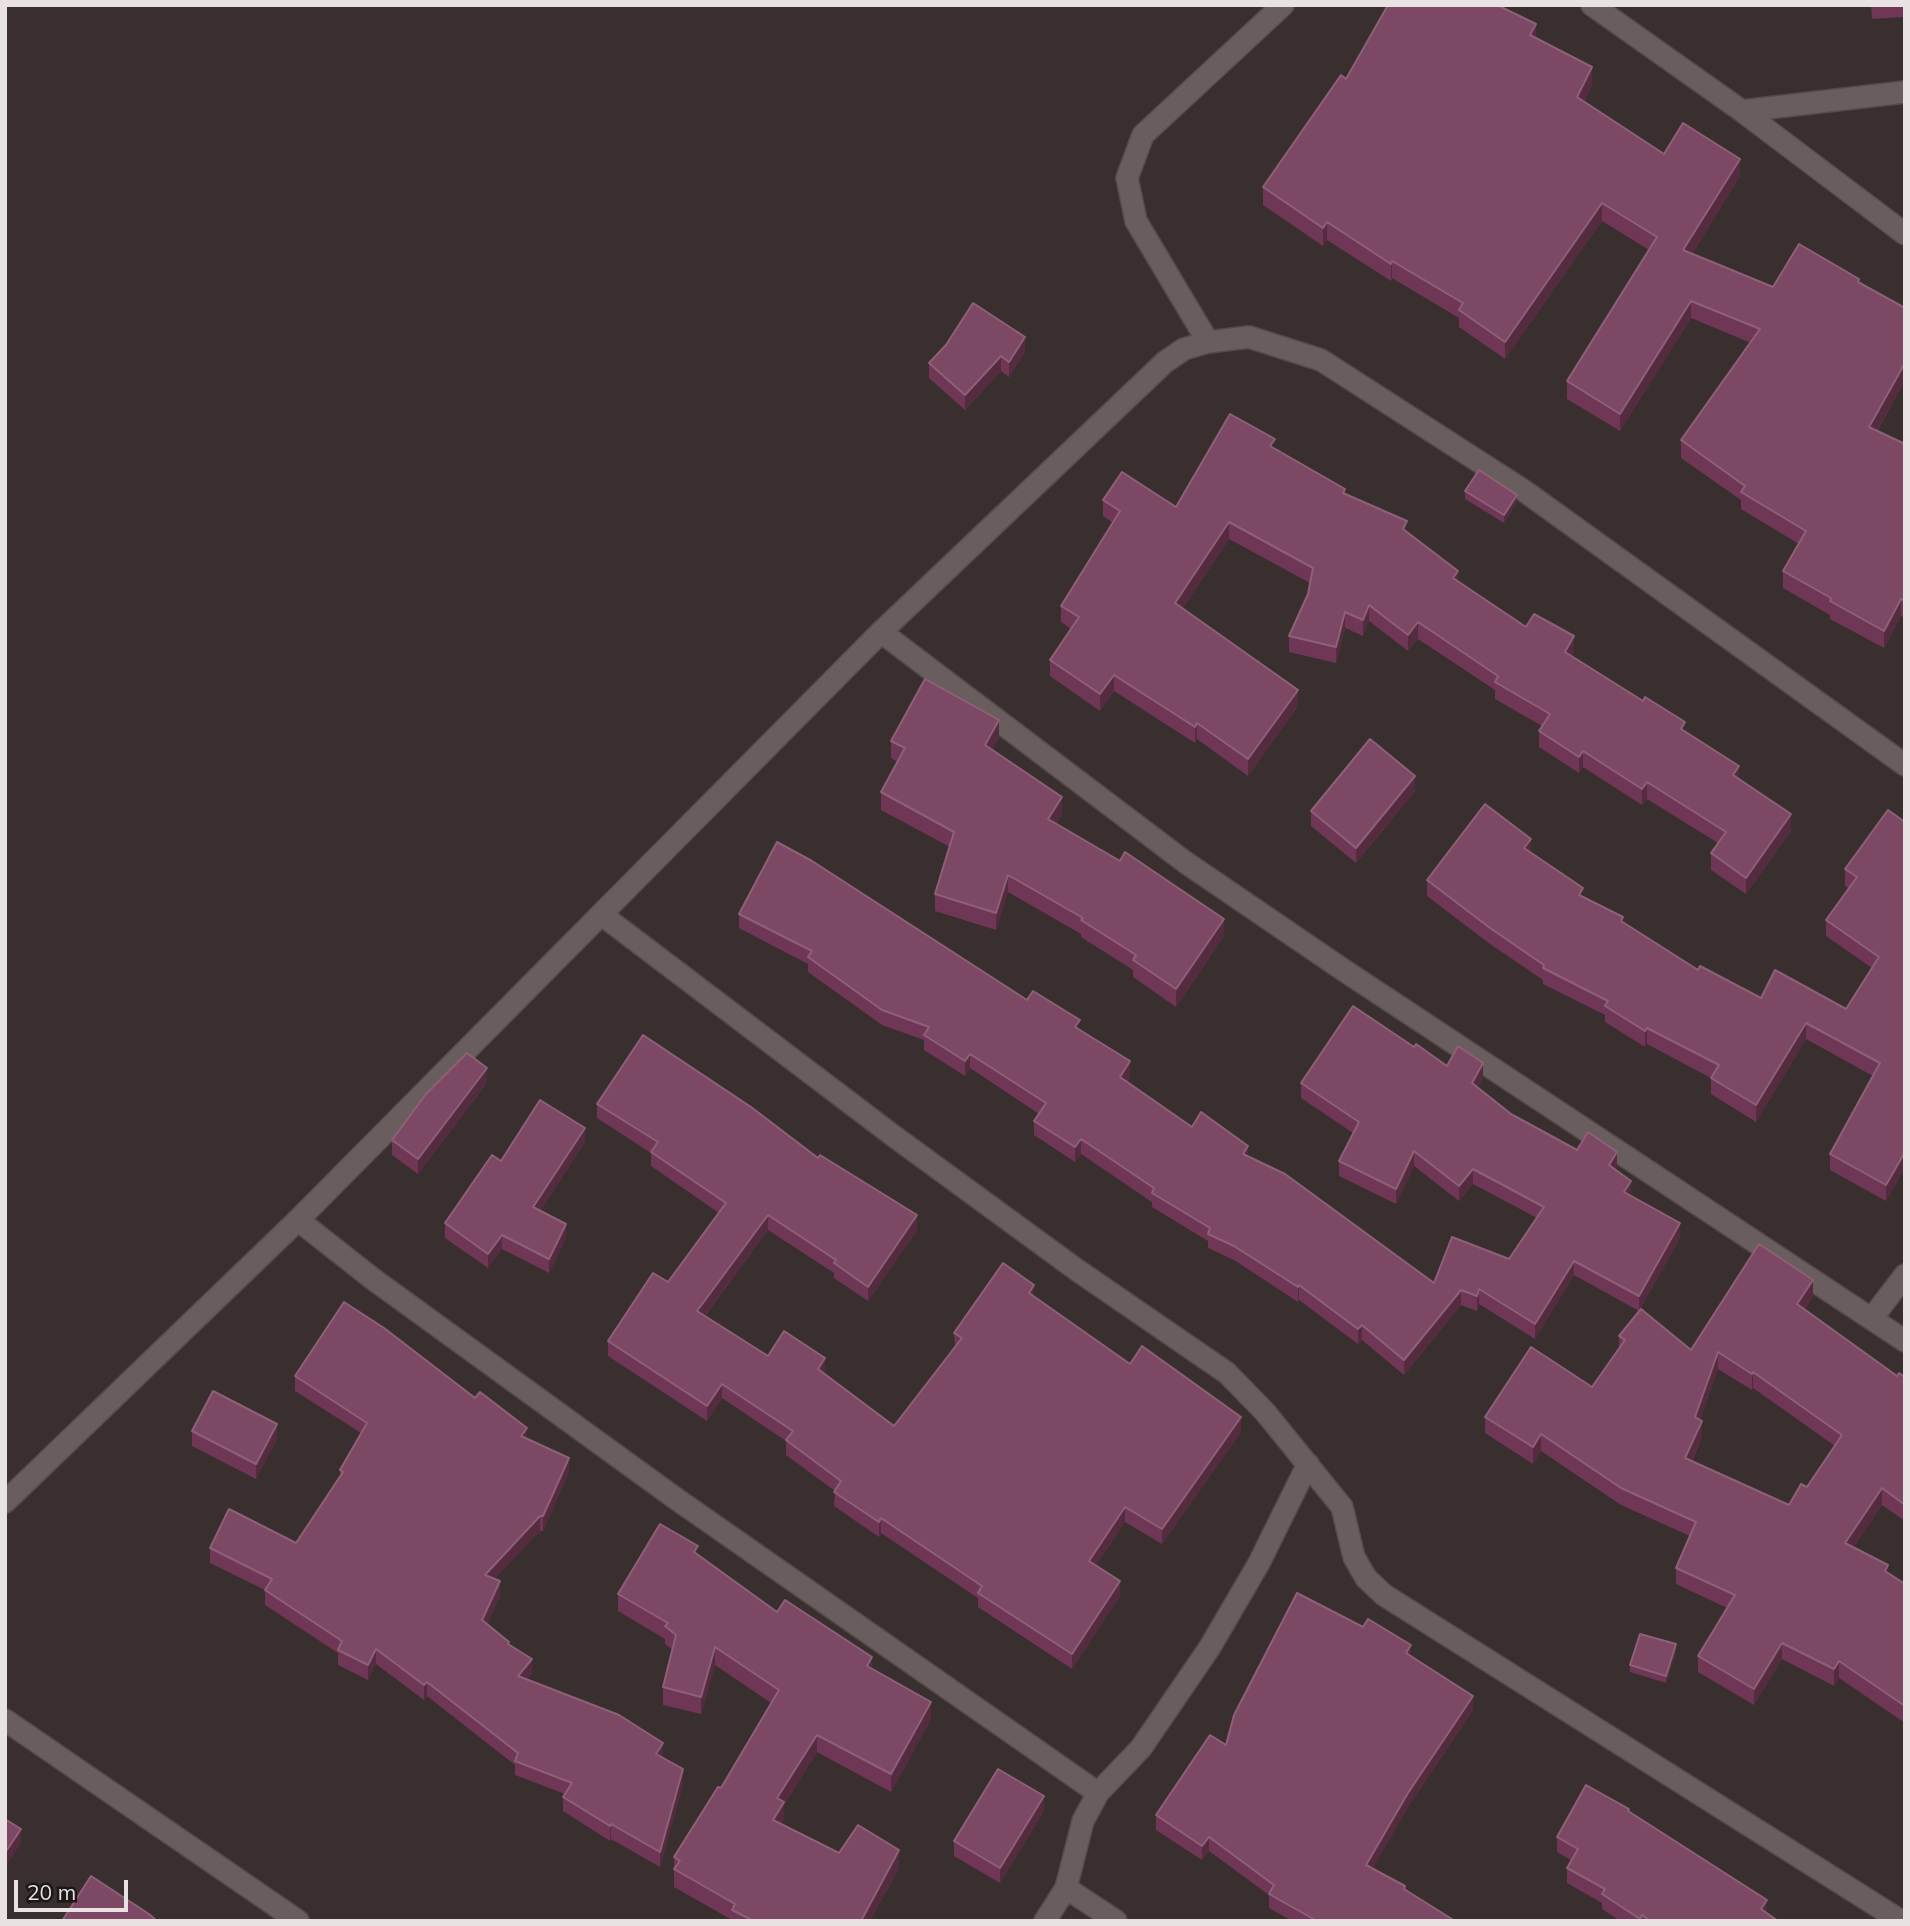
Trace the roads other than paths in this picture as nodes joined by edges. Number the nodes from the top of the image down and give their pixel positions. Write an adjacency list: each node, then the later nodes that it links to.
1 (1283, 5): 6 (street)
2 (1592, 5): 4 (street)
3 (1905, 92): 4 (street)
4 (1742, 111): 5 (street)
5 (1905, 234)
6 (1208, 342): 7 (street); 8 (street)
7 (881, 632): 9 (street); 12 (street)
8 (1905, 765)
9 (602, 915): 10 (street); 14 (street)
10 (298, 1220): 15 (street); 17 (street)
11 (1905, 1275): 12 (street)
12 (1872, 1318): 13 (street)
13 (1905, 1342)
14 (1308, 1464): 17 (street); 22 (street)
15 (5, 1502)
16 (5, 1720): 19 (street)
17 (1098, 1793): 18 (street)
18 (1066, 1888): 20 (street); 21 (street)
19 (298, 1921)
20 (1045, 1921)
21 (1116, 1921)
22 (1901, 1921)

